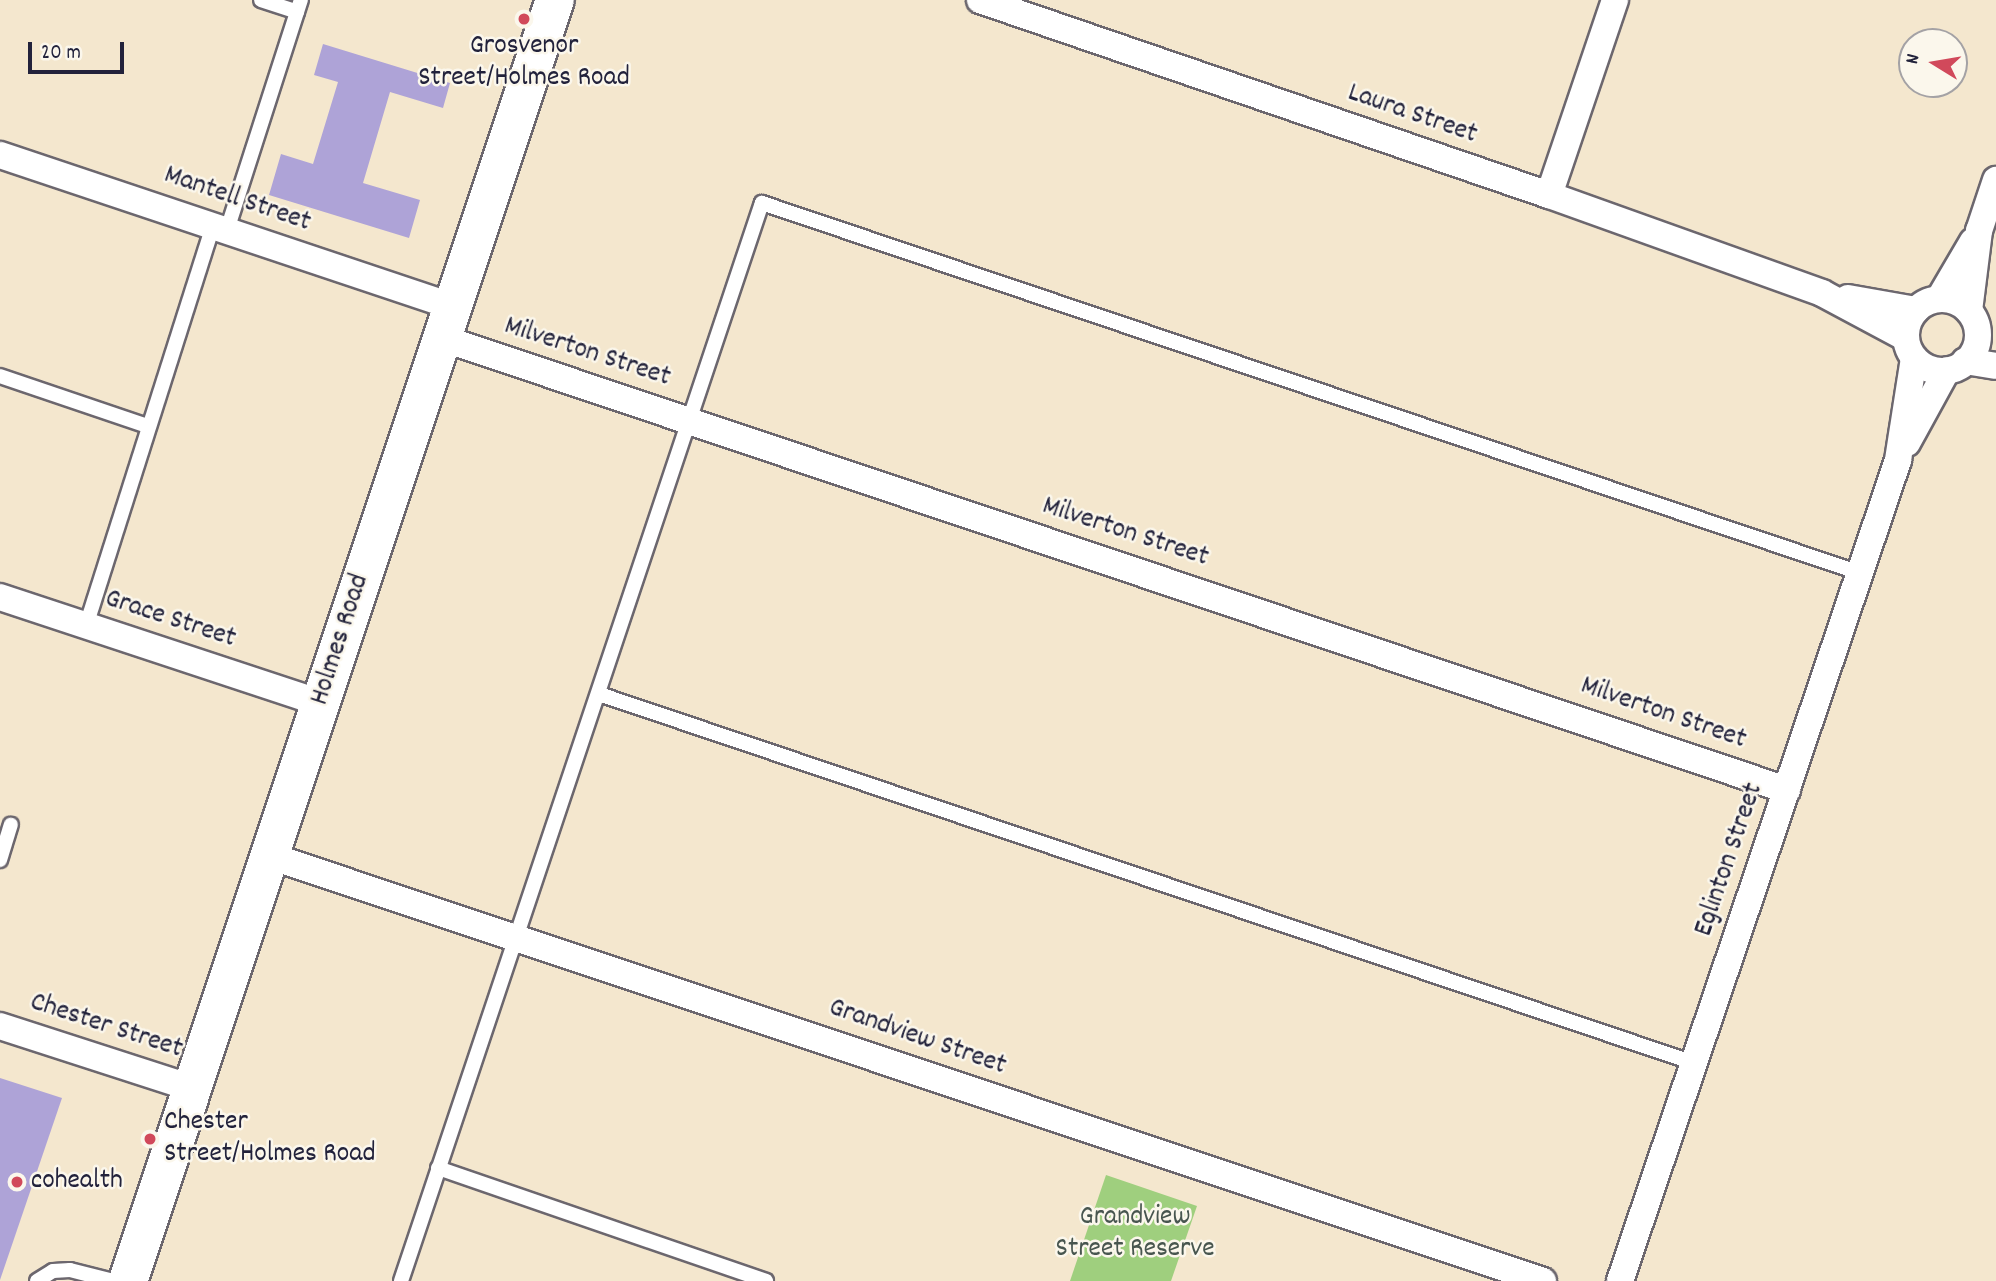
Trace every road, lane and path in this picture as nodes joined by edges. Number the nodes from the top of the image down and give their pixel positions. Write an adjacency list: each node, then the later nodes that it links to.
1 (261, 0): 5 (lane)
2 (555, 0): 13 (street, Holmes Road)
3 (980, 0): 8 (street, Laura Street)
4 (1615, 0): 8 (street)
5 (299, 6): 9 (lane)
6 (0, 155): 9 (street, Mantell Street)
7 (1996, 180): 10 (street)
8 (1549, 195): 11 (street, Laura Street)
9 (220, 228): 13 (street, Mantell Street); 20 (lane)
10 (1979, 231): 12 (street); 14 (street)
11 (1822, 293): 12 (street, Laura Street); 15 (street, Laura Street)
12 (1927, 304): 14 (street); 15 (street)
13 (448, 323): 19 (street, Milverton Street); 26 (street, Holmes Road)
14 (1981, 329): 16 (street)
15 (1910, 348): 16 (street); 21 (street, Eglinton Street)
16 (1956, 366): 17 (street); 21 (street, Eglinton Street)
17 (1996, 366)
18 (0, 376): 20 (lane)
19 (690, 421): 22 (lane); 25 (lane); 27 (street, Milverton Street)
20 (148, 426): 24 (lane)
21 (1898, 460): 22 (street, Eglinton Street)
22 (1860, 573): 27 (street, Eglinton Street)
23 (0, 597): 24 (street, Grace Street)
24 (86, 626): 26 (street, Grace Street)
25 (599, 694): 31 (lane); 33 (lane)
26 (321, 703): 29 (street, Holmes Road)
27 (1787, 790): 33 (street, Eglinton Street)
28 (11, 825): 30 (lane)
29 (270, 856): 31 (street, Grandview Street); 34 (street, Holmes Road)
30 (0, 860)
31 (515, 937): 35 (lane); 41 (street, Grandview Street)
32 (0, 1026): 34 (street, Chester Street)
33 (1694, 1063): 42 (street, Eglinton Street)
34 (192, 1088): 38 (street, Holmes Road)
35 (438, 1168): 39 (lane); 40 (lane)
36 (37, 1281): 37 (lane)
37 (113, 1281)
38 (128, 1281)
39 (401, 1281)
40 (766, 1281)
41 (1543, 1281)
42 (1620, 1281)

